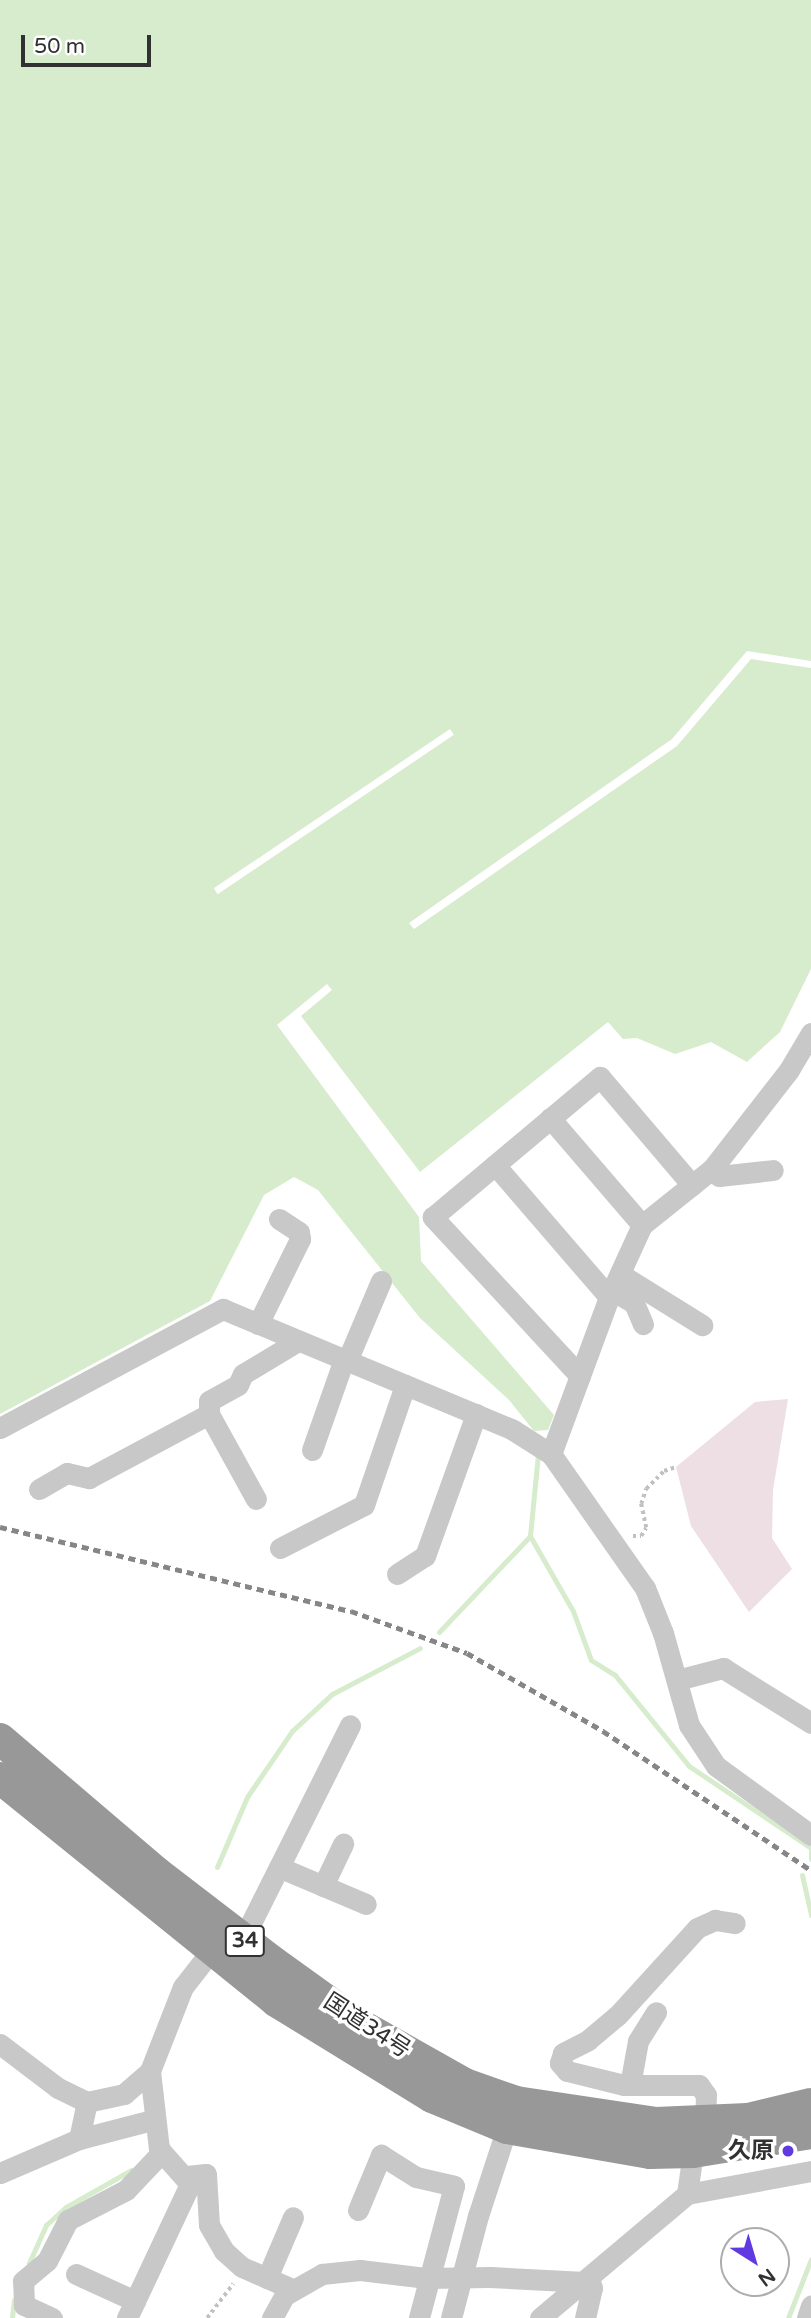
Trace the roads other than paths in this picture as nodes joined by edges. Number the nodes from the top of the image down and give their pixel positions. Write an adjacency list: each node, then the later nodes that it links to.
1 (811, 1033): 4 (street)
2 (550, 1118): 3 (street); 6 (street); 8 (street)
3 (495, 1165): 10 (street); 16 (street)
4 (712, 1169): 5 (street); 6 (street)
5 (773, 1170)
6 (692, 1185): 8 (street)
7 (279, 1219): 11 (street)
8 (642, 1225): 10 (street)
9 (381, 1281): 15 (street)
10 (614, 1287): 12 (street); 13 (street); 16 (street)
11 (258, 1324): 14 (street); 20 (street)
12 (643, 1324)
13 (702, 1325)
14 (298, 1340): 15 (street); 18 (street)
15 (346, 1360): 17 (street); 21 (street)
16 (580, 1376): 22 (street)
17 (405, 1385): 19 (street); 25 (street)
18 (209, 1413): 23 (street); 24 (street)
19 (476, 1414): 22 (street); 26 (street)
20 (0, 1428)
21 (312, 1450)
22 (550, 1453): 27 (street)
23 (39, 1489)
24 (256, 1499)
25 (280, 1548)
26 (397, 1574)
27 (677, 1680): 28 (street); 32 (street)
28 (811, 1723)
29 (350, 1725): 34 (street)
30 (0, 1740): 38 (highway, 国道34号 / 34)
31 (0, 1777): 38 (highway, 国道34号 / 34)
32 (811, 1835)
33 (343, 1844): 35 (street)
34 (281, 1868): 35 (street); 38 (street)
35 (323, 1886): 36 (street)
36 (366, 1904)
37 (735, 1923): 42 (street)
38 (228, 1939): 41 (street); 45 (highway, 国道34号 / 34)
39 (656, 2012): 42 (street)
40 (0, 2044): 43 (street)
41 (150, 2071): 43 (street); 46 (street)
42 (630, 2085): 47 (street)
43 (87, 2102): 49 (street)
44 (811, 2104): 47 (highway, 国道34号 / 34)
45 (512, 2115): 47 (highway, 国道34号 / 34); 51 (highway, 国道34号 / 34); 68 (street)
46 (152, 2120): 49 (street); 50 (street)
47 (705, 2123)
48 (811, 2133): 51 (highway, 国道34号 / 34)
49 (79, 2139): 52 (street)
50 (162, 2152): 54 (street); 65 (street)
51 (693, 2152): 55 (street)
52 (2, 2170)
53 (811, 2171): 55 (street)
54 (187, 2176): 59 (street); 64 (street)
55 (687, 2194): 61 (street)
56 (358, 2210): 60 (street)
57 (293, 2217): 59 (street)
58 (76, 2274): 64 (street)
59 (267, 2278): 62 (street)
60 (426, 2278): 61 (street, bridge); 62 (street); 67 (street)
61 (587, 2281): 69 (street); 70 (street)
62 (292, 2289): 66 (street)
63 (811, 2306): 71 (street)
64 (131, 2309)
65 (52, 2318)
66 (272, 2318)
67 (419, 2318)
68 (451, 2318)
69 (540, 2318)
70 (585, 2318)
71 (807, 2318)

